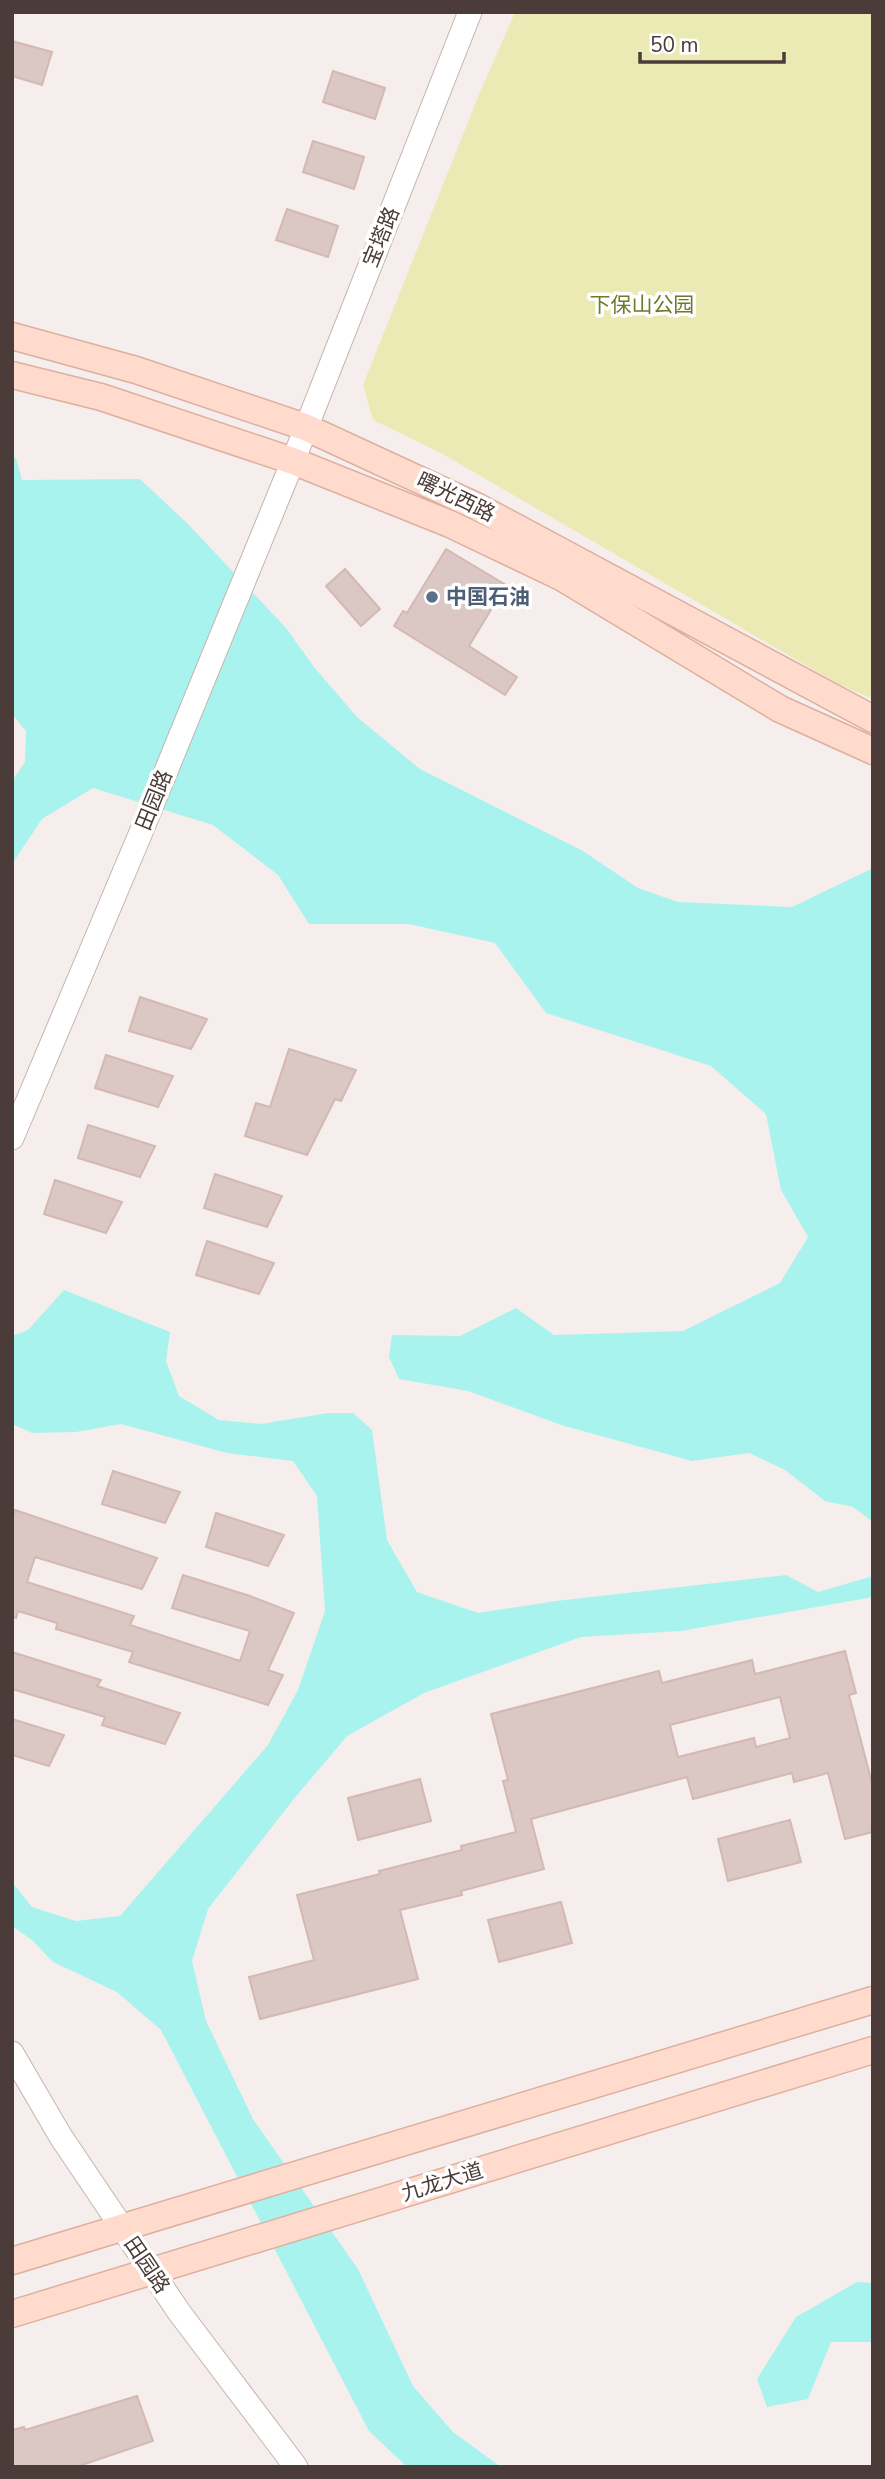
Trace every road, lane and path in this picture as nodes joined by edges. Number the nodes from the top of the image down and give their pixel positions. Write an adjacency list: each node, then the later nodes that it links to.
1 (470, 12): 4 (street, 宝塔路)
2 (12, 336): 4 (main road, 曙光西路)
3 (12, 375): 5 (main road, 曙光西路)
4 (305, 427): 5 (street, 宝塔路); 6 (main road, 曙光西路)
5 (293, 461): 7 (main road, 曙光西路); 8 (street, 田园路)
6 (873, 719)
7 (873, 751)
8 (12, 1138)
9 (873, 2000): 12 (main road)
10 (873, 2050): 14 (main road, 九龙大道)
11 (12, 2053): 12 (street, 田园路)
12 (122, 2227): 13 (main road); 14 (street, 田园路)
13 (12, 2261)
14 (151, 2271): 15 (main road, 九龙大道); 16 (street, 田园路)
15 (12, 2314)
16 (296, 2467)

